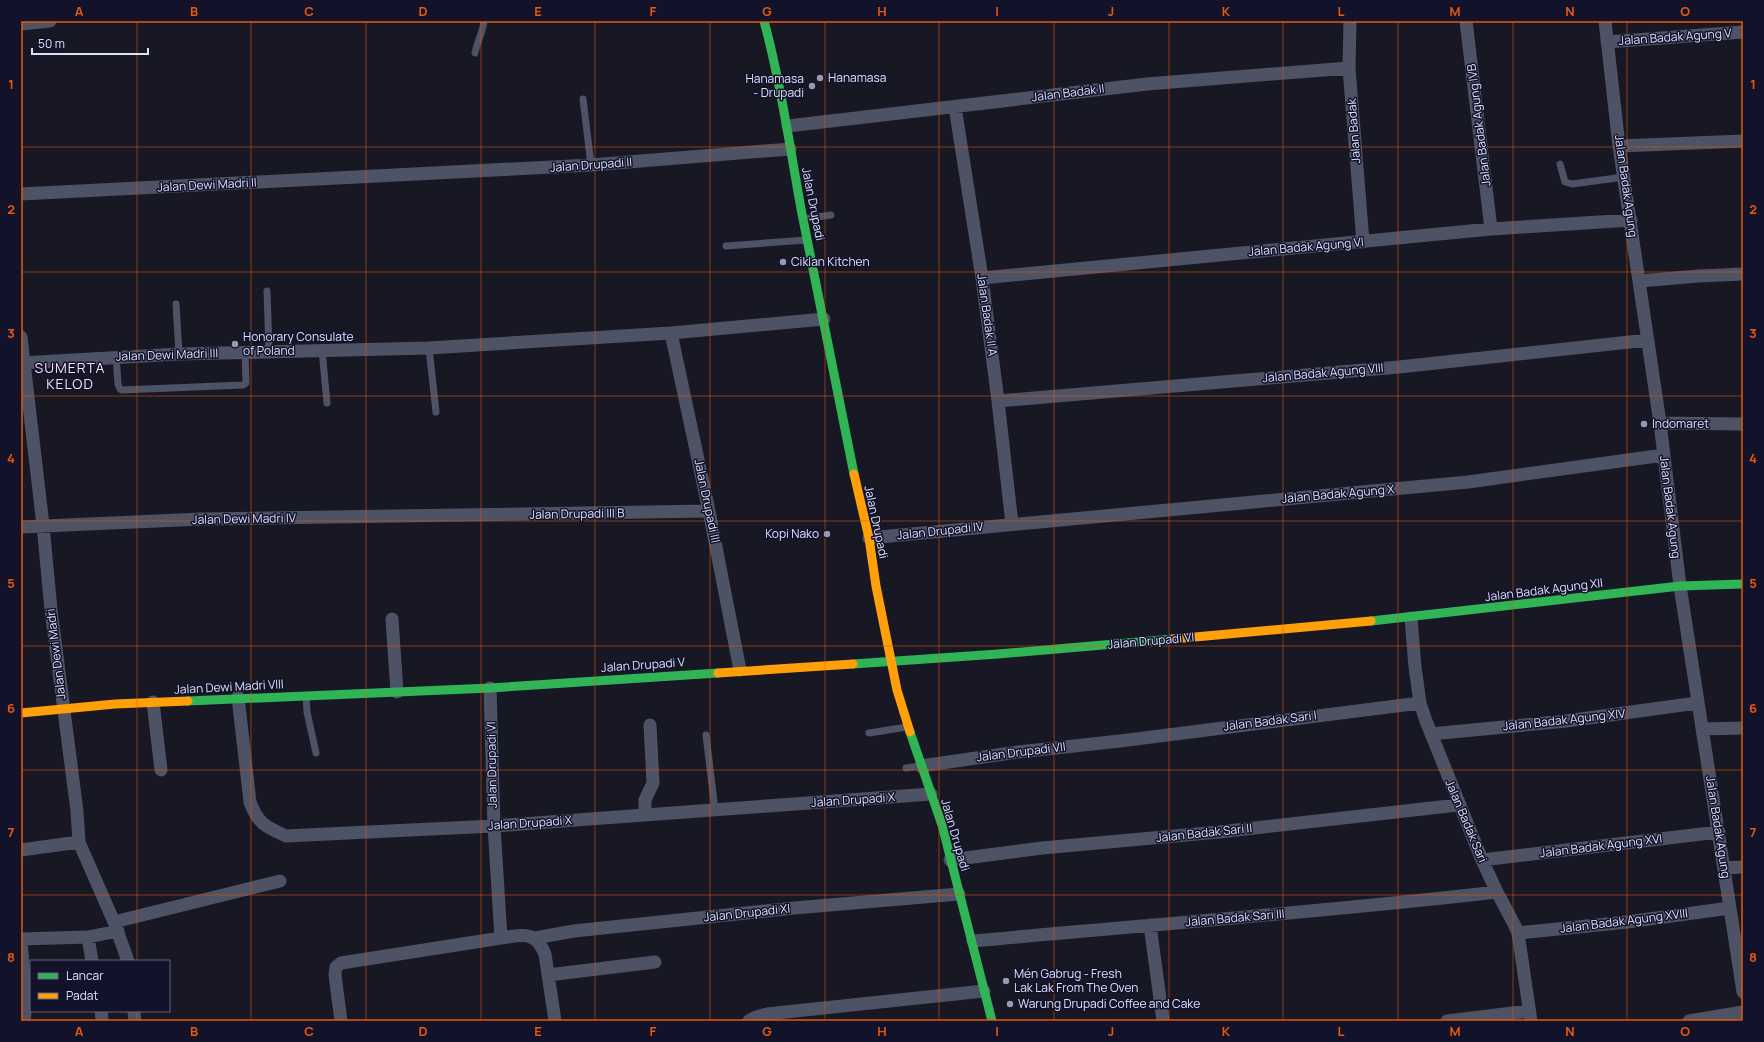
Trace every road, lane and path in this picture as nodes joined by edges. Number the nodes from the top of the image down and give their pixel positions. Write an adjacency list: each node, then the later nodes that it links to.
1 (50, 21): 7 (street)
2 (484, 21): 10 (lane)
3 (764, 21): 14 (street, Jalan Drupadi)
4 (1350, 21): 11 (street, Jalan Badak)
5 (1466, 21): 26 (street, Jalan Badak Agung IVB)
6 (1605, 21): 9 (street, Jalan Badak Agung)
7 (21, 24)
8 (1743, 32): 9 (street, Jalan Badak Agung V)
9 (1607, 42): 16 (street, Jalan Badak Agung)
10 (476, 53)
11 (1349, 68): 13 (street, Jalan Badak II); 28 (street, Jalan Badak)
12 (583, 99): 19 (lane)
13 (955, 107): 14 (street, Jalan Badak II); 31 (street, Jalan Badak II A)
14 (788, 126): 17 (street, Jalan Drupadi)
15 (1743, 141): 16 (street)
16 (1620, 146): 21 (street, Jalan Badak Agung)
17 (790, 149): 19 (street, Jalan Drupadi II); 24 (street, Jalan Drupadi)
18 (1560, 164): 21 (lane)
19 (591, 165): 20 (street, Jalan Drupadi II)
20 (392, 176): 22 (street, Jalan Dewi Madri II)
21 (1624, 177): 25 (street, Jalan Badak Agung)
22 (21, 194)
23 (831, 215): 24 (lane)
24 (804, 220): 27 (street, Jalan Drupadi)
25 (1631, 220): 26 (street, Jalan Badak Agung VI); 32 (street, Jalan Badak Agung)
26 (1491, 229): 28 (street, Jalan Badak Agung VI)
27 (807, 239): 29 (lane); 35 (street, Jalan Drupadi)
28 (1363, 242): 31 (street, Jalan Badak Agung VI)
29 (726, 246)
30 (1743, 274): 32 (street)
31 (982, 278): 46 (street, Jalan Badak II A)
32 (1640, 281): 38 (street, Jalan Badak Agung)
33 (267, 290): 41 (lane)
34 (176, 304): 43 (lane)
35 (824, 319): 36 (street); 57 (street, Jalan Drupadi)
36 (671, 333): 39 (street); 52 (street, Jalan Drupadi III)
37 (21, 337): 45 (street, Jalan Dewi Madri)
38 (1648, 340): 46 (street, Jalan Badak Agung VIII); 49 (street, Jalan Badak Agung)
39 (429, 348): 40 (street, Jalan Dewi Madri III); 48 (lane)
40 (322, 350): 41 (street, Jalan Dewi Madri III); 47 (lane)
41 (269, 351): 42 (street, Jalan Dewi Madri III)
42 (245, 352): 43 (street, Jalan Dewi Madri III); 44 (lane)
43 (179, 354): 44 (street, Jalan Dewi Madri III)
44 (116, 356): 45 (street, Jalan Dewi Madri III)
45 (23, 363): 55 (street, Jalan Dewi Madri)
46 (998, 401): 54 (street, Jalan Badak II A)
47 (327, 403)
48 (436, 412)
49 (1660, 423): 50 (street); 51 (street, Jalan Badak Agung)
50 (1743, 424)
51 (1664, 455): 54 (street, Jalan Badak Agung X); 59 (street, Jalan Badak Agung)
52 (709, 511): 53 (street, Jalan Drupadi III B); 63 (street, Jalan Drupadi III)
53 (445, 516): 55 (street, Jalan Dewi Madri IV)
54 (1012, 524): 57 (street, Jalan Drupadi IV)
55 (44, 525): 56 (street, Jalan Dewi Madri IV); 71 (street, Jalan Dewi Madri)
56 (21, 527)
57 (869, 538): 62 (street, Jalan Drupadi)
58 (1743, 584): 59 (street, Jalan Badak Agung XII)
59 (1680, 586): 60 (street, Jalan Badak Agung XII); 70 (street, Jalan Badak Agung)
60 (1411, 618): 62 (street, Jalan Drupadi VI); 69 (street, Jalan Badak Sari)
61 (392, 619): 65 (street)
62 (892, 661): 63 (street, Jalan Drupadi V); 74 (street, Jalan Drupadi)
63 (740, 670): 64 (street, Jalan Drupadi V)
64 (490, 688): 65 (street, Jalan Drupadi V); 89 (street, Jalan Drupadi VI)
65 (397, 692): 66 (street, Jalan Dewi Madri VIII)
66 (306, 696): 67 (street, Jalan Dewi Madri VIII); 81 (lane)
67 (238, 697): 68 (street, Jalan Dewi Madri VIII); 89 (street, Jalan Drupadi X)
68 (153, 702): 71 (street, Jalan Dewi Madri VIII); 84 (street)
69 (1420, 702): 78 (street, Jalan Badak Sari); 80 (street, Jalan Badak Sari I)
70 (1697, 703): 76 (street, Jalan Badak Agung); 78 (street, Jalan Badak Agung XIV)
71 (63, 710): 72 (street, Jalan Dewi Madri VIII); 91 (street, Jalan Dewi Madri)
72 (21, 713)
73 (650, 726): 88 (street)
74 (908, 727): 77 (lane); 82 (street, Jalan Drupadi)
75 (1743, 728): 76 (street)
76 (1702, 729): 90 (street, Jalan Badak Agung)
77 (869, 733)
78 (1431, 734): 86 (street, Jalan Badak Sari)
79 (706, 735): 87 (lane)
80 (1120, 741): 82 (street, Jalan Drupadi VII)
81 (316, 753)
82 (921, 766): 83 (lane); 85 (street, Jalan Drupadi)
83 (906, 768)
84 (161, 770)
85 (931, 794): 87 (street, Jalan Drupadi X); 93 (street, Jalan Drupadi)
86 (1458, 804): 93 (street, Jalan Badak Sari II); 94 (street, Jalan Badak Sari)
87 (715, 810): 88 (street, Jalan Drupadi X)
88 (645, 815): 89 (street, Jalan Drupadi X)
89 (494, 826): 105 (street, Jalan Drupadi VI)
90 (1719, 832): 94 (street, Jalan Badak Agung XVI); 96 (street, Jalan Badak Agung)
91 (79, 842): 92 (street); 102 (street, Jalan Dewi Madri)
92 (21, 850)
93 (950, 860): 99 (street, Jalan Drupadi)
94 (1482, 860): 98 (street, Jalan Badak Sari)
95 (1743, 867): 96 (street)
96 (1724, 868): 100 (street, Jalan Badak Agung)
97 (280, 881): 102 (street)
98 (1497, 892): 101 (street, Jalan Badak Sari III); 103 (street, Jalan Badak Sari)
99 (959, 894): 106 (street, Jalan Drupadi XI); 108 (street, Jalan Drupadi)
100 (1730, 908): 103 (street, Jalan Badak Agung XVIII); 114 (street, Jalan Badak Agung)
101 (1150, 925): 108 (street, Jalan Badak Sari III); 122 (street)
102 (116, 926): 104 (street); 110 (street, Jalan Dewi Madri)
103 (1518, 933): 116 (street, Jalan Badak Sari)
104 (88, 937): 107 (street); 109 (street)
105 (500, 938): 106 (street, Jalan Drupadi XI); 118 (street, Jalan Drupadi XI)
106 (535, 938): 112 (street)
107 (21, 939): 117 (street)
108 (973, 941): 113 (street, Jalan Drupadi)
109 (92, 960)
110 (128, 960)
111 (655, 962): 112 (street)
112 (548, 975): 119 (street)
113 (984, 991): 120 (street); 121 (street, Jalan Drupadi)
114 (1743, 992)
115 (1743, 1012): 124 (street)
116 (1530, 1016): 123 (street)
117 (24, 1021)
118 (341, 1021)
119 (555, 1021)
120 (749, 1021)
121 (992, 1021)
122 (1164, 1021)
123 (1446, 1021)
124 (1689, 1021)

